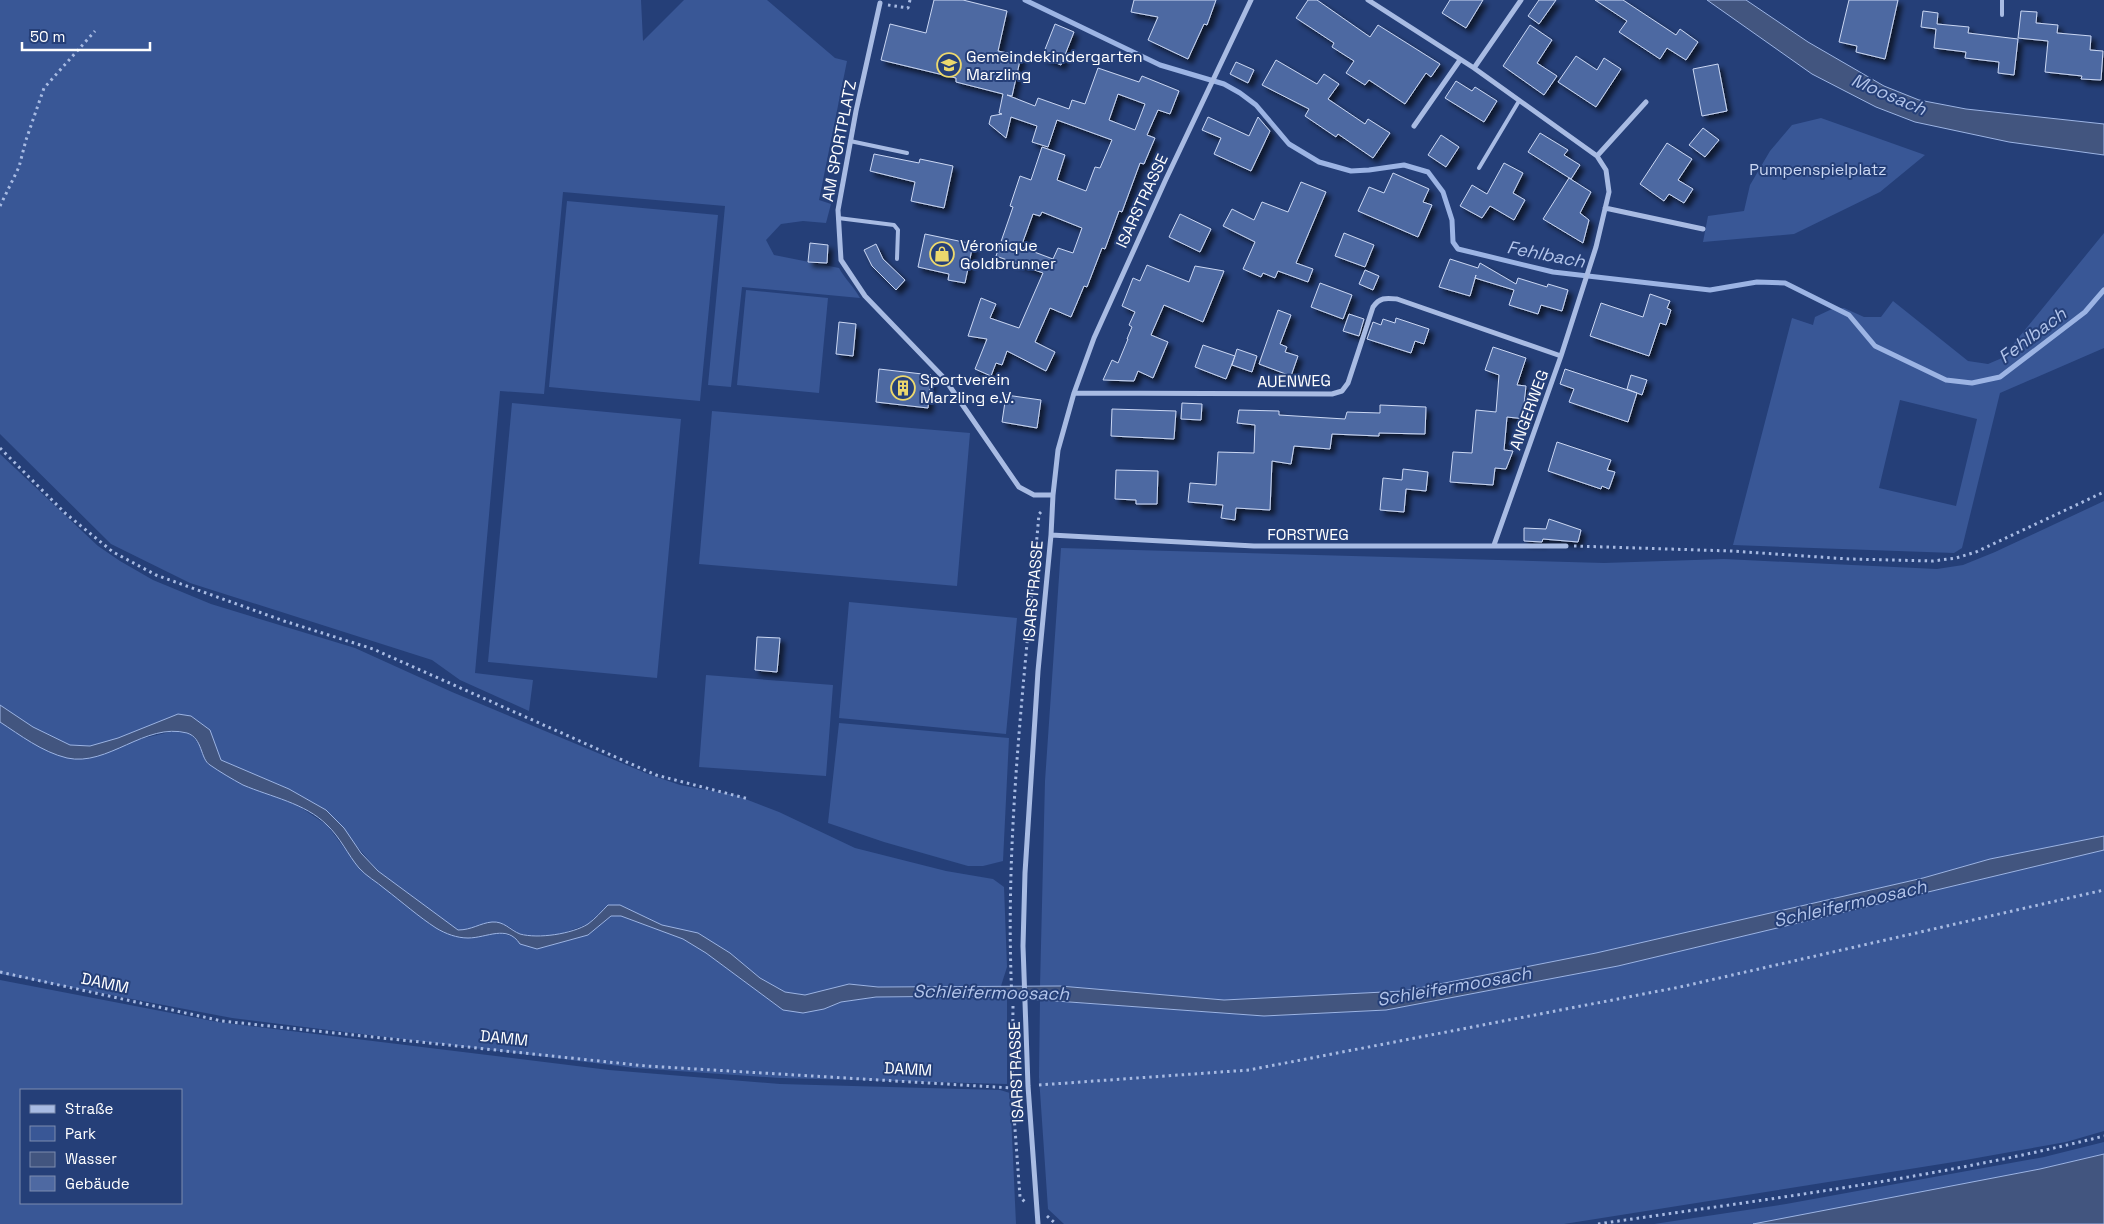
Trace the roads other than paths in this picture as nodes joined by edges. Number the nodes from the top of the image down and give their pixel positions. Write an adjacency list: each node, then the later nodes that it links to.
1 (1251, 0): 21 (street, ISARSTRASSE)
2 (1368, 0): 7 (street)
3 (1520, 0): 8 (street)
4 (2002, 0): 6 (lane)
5 (880, 3): 12 (street, AM SPORTPLATZ)
6 (2002, 14)
7 (1460, 60): 8 (street); 11 (street)
8 (1474, 68): 9 (street)
9 (1519, 101): 14 (street); 15 (lane)
10 (1646, 102): 14 (street)
11 (1414, 126)
12 (850, 141): 13 (lane); 17 (street, AM SPORTPLATZ)
13 (907, 153)
14 (1597, 156): 16 (street)
15 (1479, 168)
16 (1605, 208): 18 (street); 20 (street, ANGERWEG)
17 (838, 218): 19 (lane); 22 (street, AM SPORTPLATZ)
18 (1703, 229)
19 (897, 259)
20 (1561, 356): 21 (street, AUENWEG); 24 (street, ANGERWEG)
21 (1074, 393): 22 (street, ISARSTRASSE)
22 (1052, 496): 23 (street, ISARSTRASSE)
23 (1051, 535): 24 (street, FORSTWEG); 26 (street, ISARSTRASSE)
24 (1494, 545): 25 (street, FORSTWEG)
25 (1566, 546)
26 (1038, 1224)

